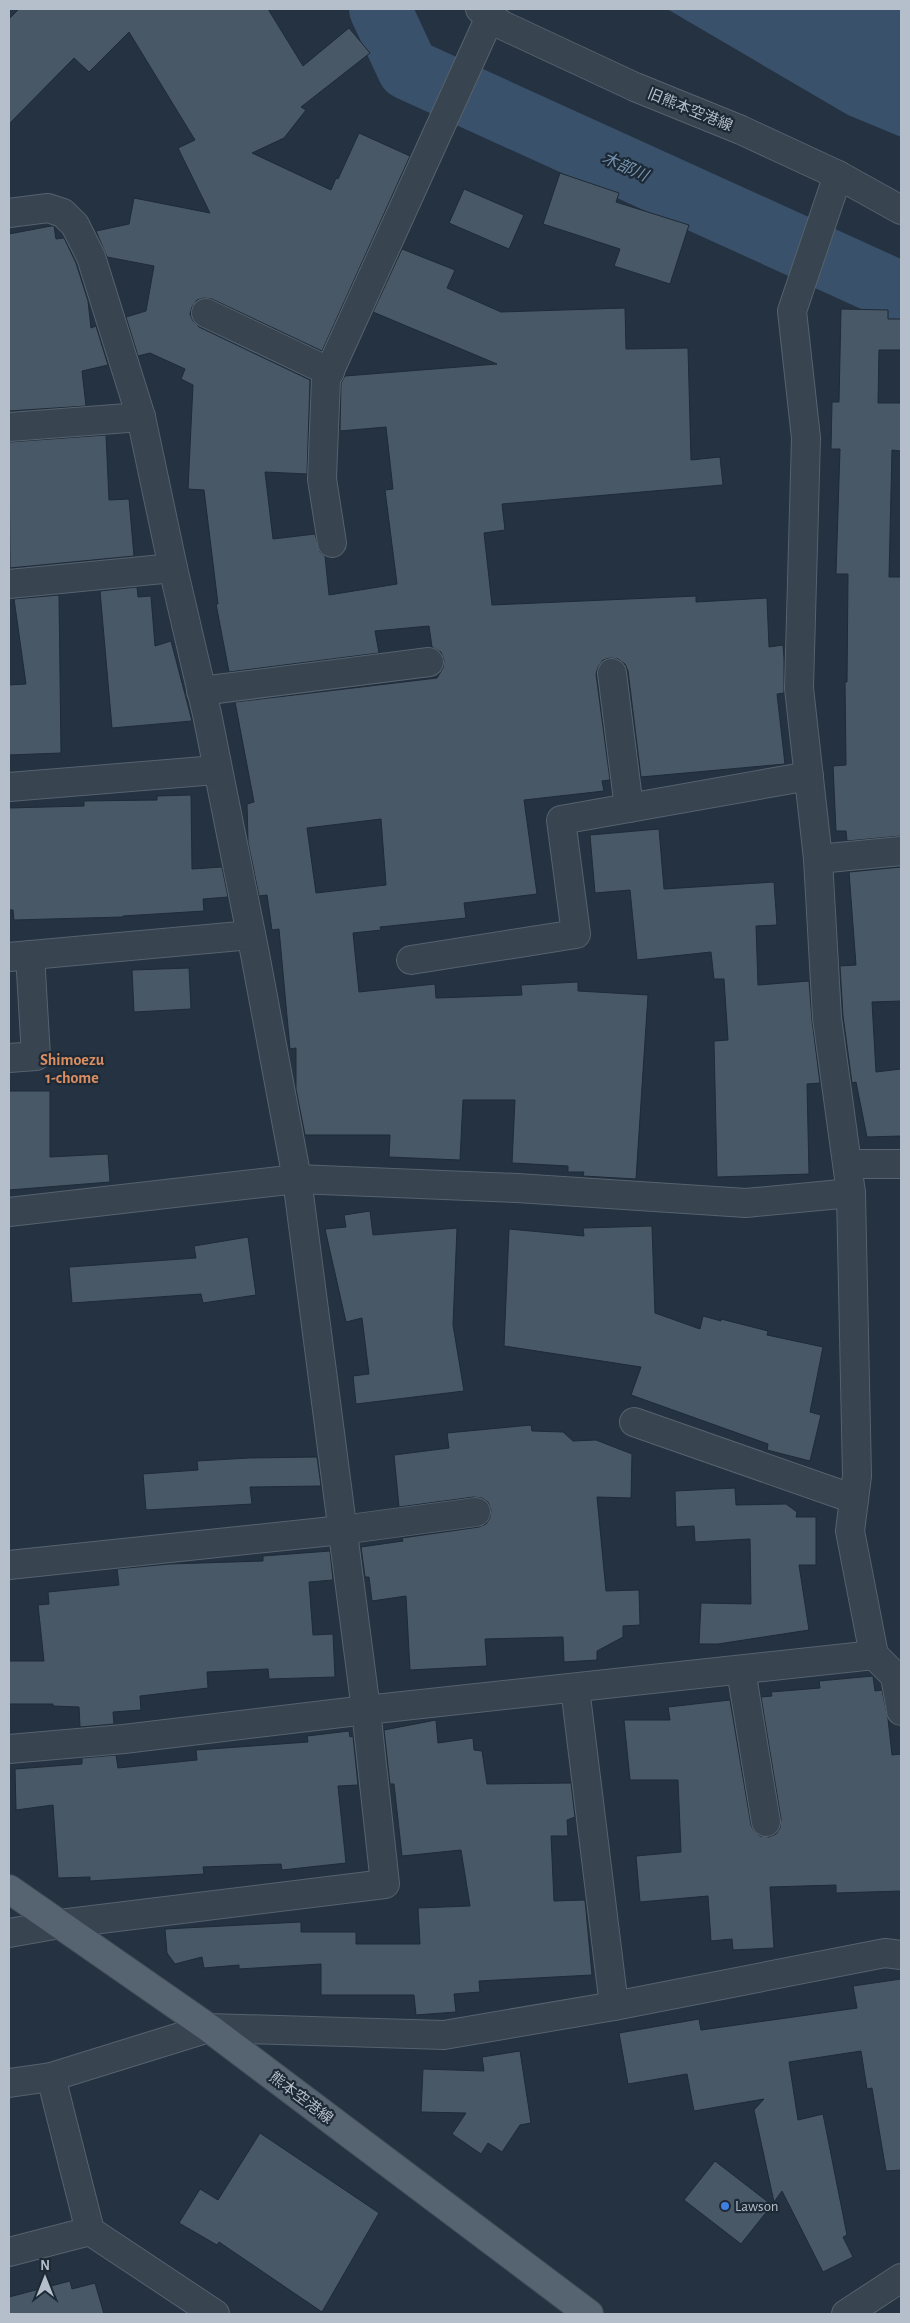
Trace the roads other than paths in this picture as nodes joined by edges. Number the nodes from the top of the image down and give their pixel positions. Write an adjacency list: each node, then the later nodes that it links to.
1 (485, 13): 2 (street, 旧熊本空港線); 6 (street)
2 (838, 175): 3 (street, 旧熊本空港線); 16 (street)
3 (901, 210)
4 (9, 213): 7 (street)
5 (206, 313): 6 (street)
6 (330, 372): 9 (street)
7 (142, 417): 8 (street); 10 (street)
8 (9, 427)
9 (332, 543)
10 (173, 568): 11 (street); 14 (street)
11 (9, 584)
12 (429, 662): 14 (street)
13 (612, 673): 18 (street)
14 (201, 691): 15 (street)
15 (216, 770): 17 (street); 21 (street)
16 (809, 776): 18 (street); 20 (street)
17 (9, 787)
18 (630, 808): 23 (street)
19 (901, 851): 20 (street)
20 (818, 859): 25 (street)
21 (251, 935): 22 (street); 27 (street)
22 (20, 956): 24 (street)
23 (411, 960)
24 (9, 1058)
25 (849, 1164): 26 (street); 28 (street)
26 (901, 1164)
27 (297, 1179): 28 (street); 29 (street); 33 (street)
28 (851, 1193): 31 (street)
29 (9, 1212)
30 (634, 1422): 31 (street)
31 (854, 1500): 35 (street)
32 (476, 1512): 33 (street)
33 (342, 1530): 34 (street); 38 (street)
34 (9, 1565)
35 (874, 1655): 36 (street); 39 (street)
36 (741, 1670): 37 (street); 41 (street)
37 (575, 1688): 38 (street); 46 (street)
38 (366, 1710): 40 (street); 43 (street)
39 (901, 1711)
40 (9, 1749)
41 (766, 1822)
42 (9, 1889): 43 (main road, 熊本空港線)
43 (60, 1924): 44 (street); 47 (main road, 熊本空港線)
44 (9, 1933)
45 (901, 1955): 46 (street)
46 (614, 2006): 47 (street)
47 (209, 2028): 48 (street); 54 (main road, 熊本空港線)
48 (51, 2077): 49 (street); 50 (street)
49 (9, 2083)
50 (90, 2231): 51 (street); 53 (street)
51 (9, 2252)
52 (901, 2278): 55 (street)
53 (216, 2314)
54 (589, 2314)
55 (846, 2314)

